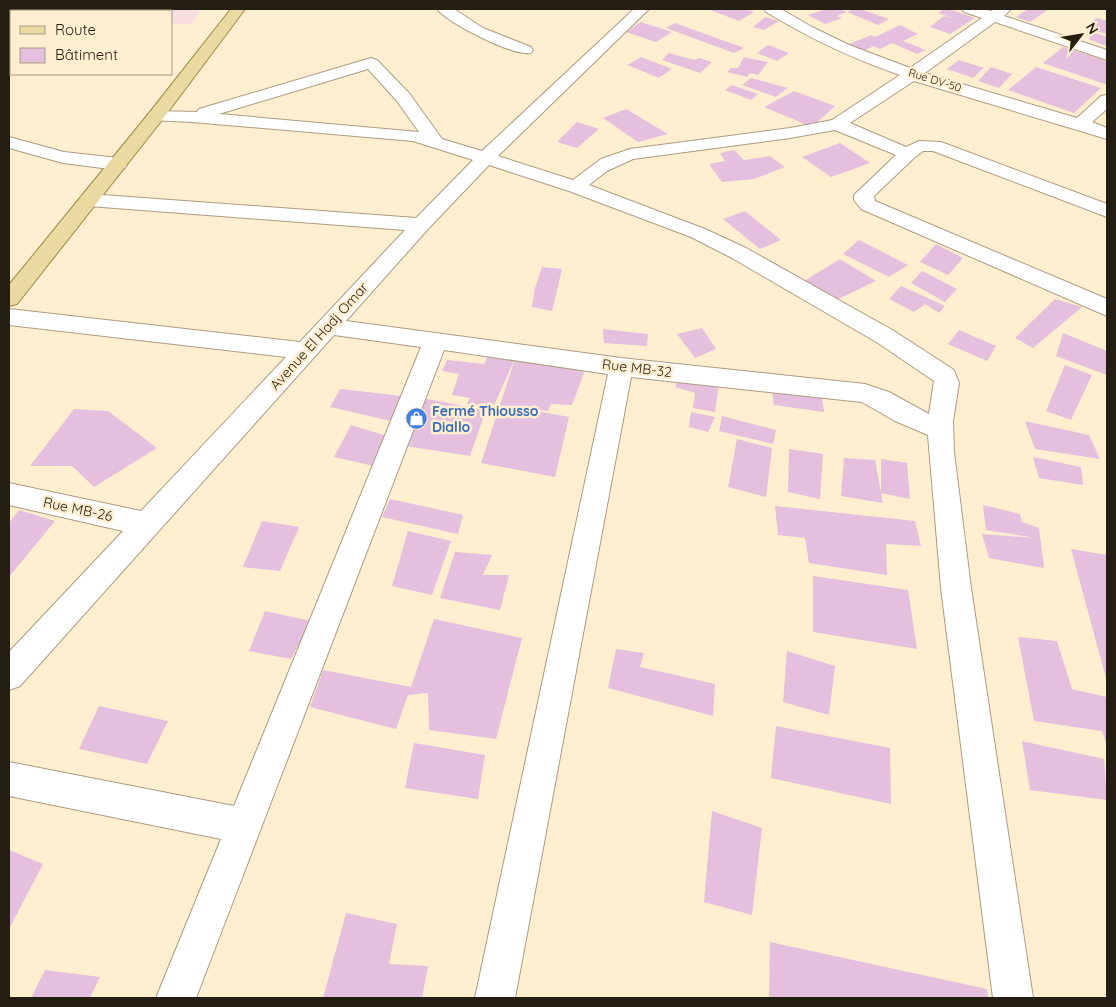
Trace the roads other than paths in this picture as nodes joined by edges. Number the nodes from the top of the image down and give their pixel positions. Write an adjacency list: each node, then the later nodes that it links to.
1 (238, 9): 11 (main road)
2 (444, 9): 7 (street)
3 (642, 9): 19 (street, Avenue El Hadj Omar)
4 (771, 9): 9 (street, Rue DV-50)
5 (969, 9): 6 (street)
6 (998, 13): 8 (street); 9 (street)
7 (525, 50)
8 (1107, 56)
9 (913, 74): 13 (street); 14 (street, Rue DV-50)
10 (1107, 100): 14 (street)
11 (156, 116): 12 (street); 20 (main road)
12 (192, 117): 17 (street); 17 (street)
13 (837, 124): 18 (street); 21 (street)
14 (1080, 124): 15 (street, Rue DV-50)
15 (1107, 134)
16 (9, 142): 20 (street)
17 (437, 144): 19 (street)
18 (908, 154): 23 (street); 26 (street)
19 (486, 158): 21 (street); 24 (street, Avenue El Hadj Omar)
20 (118, 164): 22 (main road)
21 (576, 187): 32 (street)
22 (89, 200): 24 (street); 25 (main road)
23 (1107, 211)
24 (421, 225): 28 (street, Avenue El Hadj Omar)
25 (9, 299)
26 (1107, 308)
27 (9, 317): 30 (street)
28 (327, 326): 29 (street, Rue MB-32); 30 (street, Avenue El Hadj Omar)
29 (436, 340): 31 (street, Rue MB-32); 37 (street)
30 (306, 350): 34 (street, Avenue El Hadj Omar)
31 (621, 367): 32 (street, Rue MB-32); 39 (street)
32 (940, 430): 40 (street)
33 (9, 494): 34 (street, Rue MB-26)
34 (147, 524): 35 (street, Avenue El Hadj Omar)
35 (9, 675)
36 (9, 779): 37 (street)
37 (244, 826): 38 (street)
38 (176, 998)
39 (495, 998)
40 (1013, 998)

